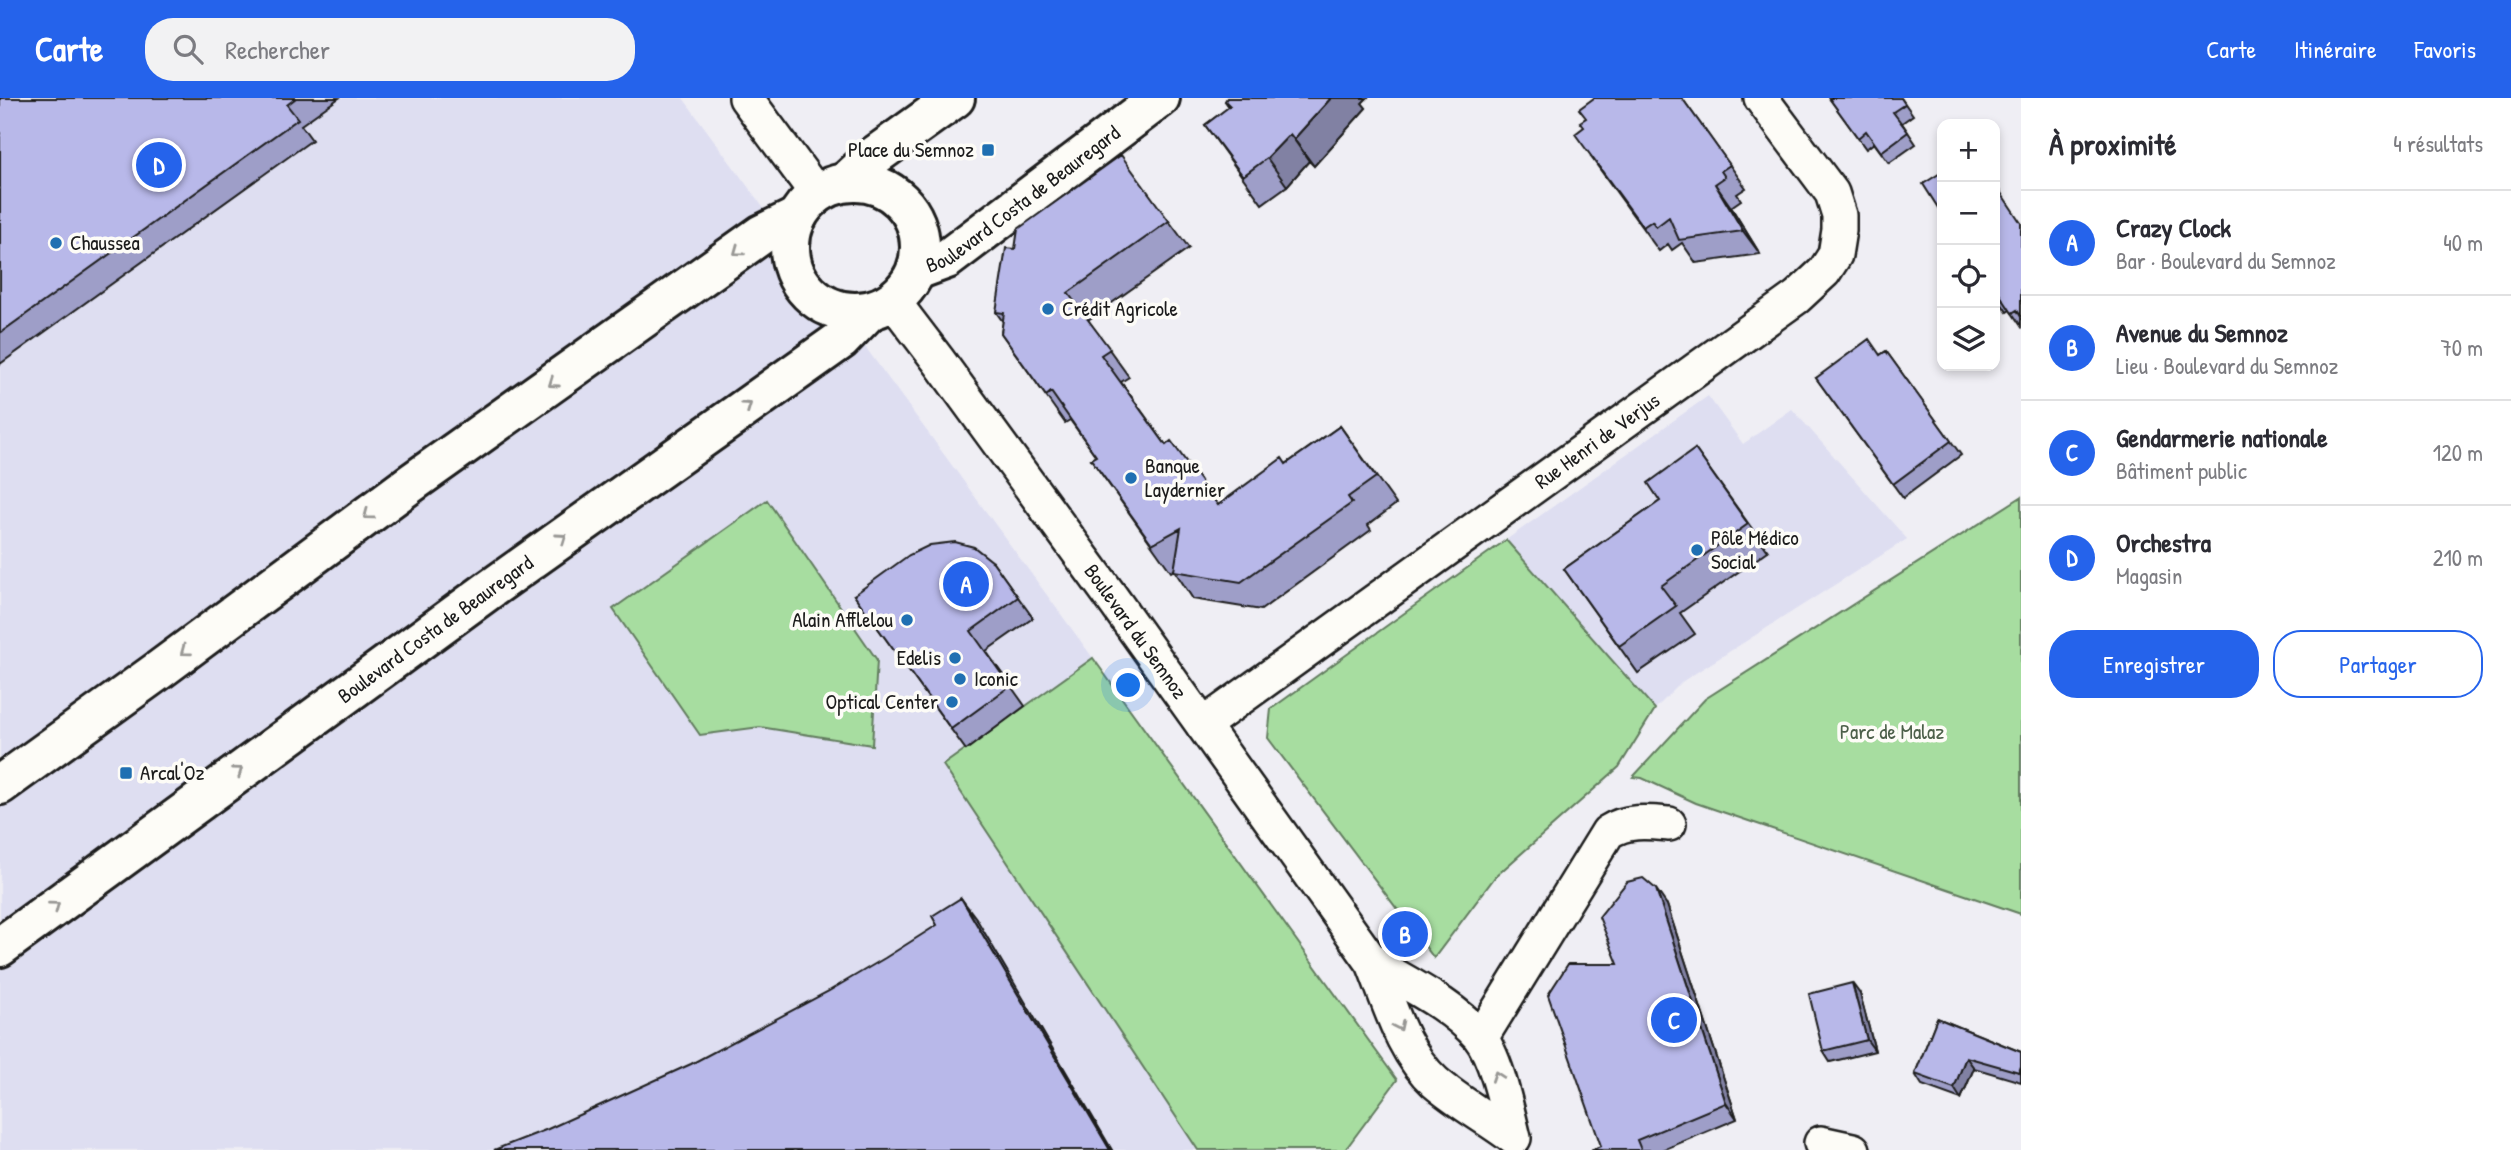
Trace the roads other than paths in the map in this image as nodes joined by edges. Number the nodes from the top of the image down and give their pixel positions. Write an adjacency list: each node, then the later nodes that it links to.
1 (746, 98): 5 (street)
2 (955, 98): 5 (street)
3 (1160, 98): 6 (street, Boulevard Costa de Beauregard)
4 (1761, 98): 8 (street, Rue Henri de Verjus)
5 (820, 198): 6 (street, Boulevard Costa de Beauregard); 7 (street); 9 (street, one-way to 9)
6 (917, 270): 7 (street, Boulevard Costa de Beauregard)
7 (881, 306): 8 (street, Boulevard du Semnoz); 11 (street, Boulevard Costa de Beauregard, one-way to 7)
8 (1203, 725): 12 (street, Boulevard du Semnoz)
9 (0, 785)
10 (1669, 824): 13 (street)
11 (0, 947)
12 (1373, 963): 13 (street, Boulevard du Semnoz); 15 (street, Boulevard du Semnoz, one-way to 15)
13 (1481, 1038): 15 (street, Boulevard du Semnoz, one-way to 13)
14 (1821, 1143): 16 (street)
15 (1518, 1144)
16 (1853, 1150)

